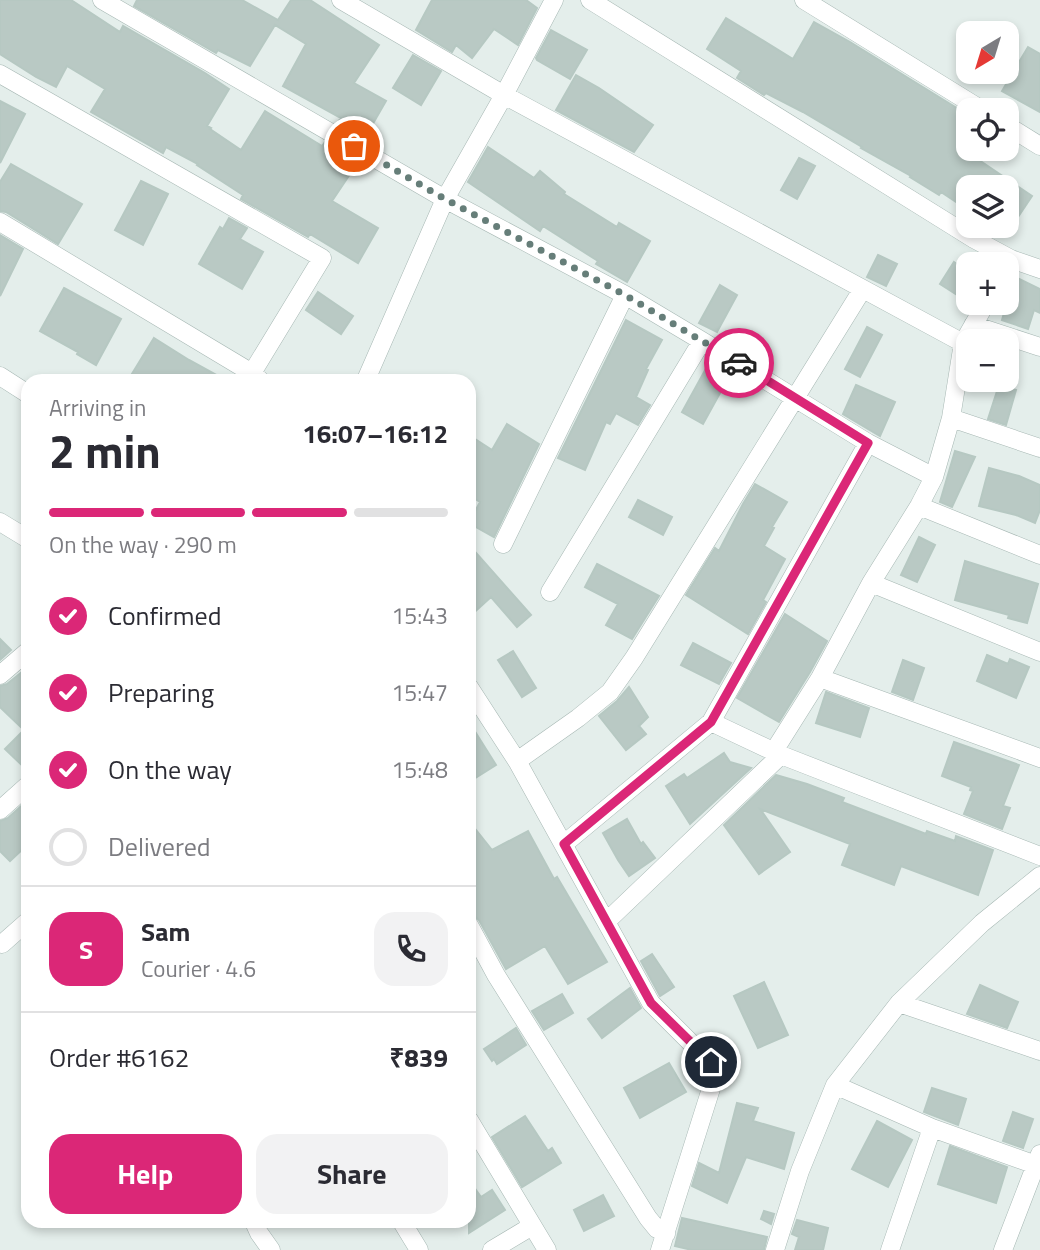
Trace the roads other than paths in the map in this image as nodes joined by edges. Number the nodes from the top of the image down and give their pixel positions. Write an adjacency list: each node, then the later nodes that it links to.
1 (102, 0): 11 (street)
2 (341, 0): 7 (street)
3 (554, 0): 7 (street)
4 (590, 0): 13 (street)
5 (804, 0): 8 (street)
6 (0, 74): 25 (street)
7 (504, 95): 11 (street); 16 (street)
8 (963, 98)
9 (1019, 133): 10 (street)
10 (1040, 146)
11 (445, 199): 17 (street); 26 (street)
12 (0, 222): 24 (street)
13 (993, 252)
14 (1019, 265): 15 (street)
15 (1040, 269)
16 (862, 290): 21 (street); 30 (street)
17 (625, 295): 22 (street); 38 (street)
18 (979, 315): 19 (street)
19 (973, 326): 20 (street); 23 (street)
20 (971, 329)
21 (956, 339)
22 (702, 341): 30 (street); 41 (street)
23 (1040, 347)
24 (252, 374)
25 (259, 374)
26 (368, 374)
27 (0, 376): 29 (street)
28 (956, 387): 31 (street)
29 (21, 390)
30 (795, 397): 32 (street); 50 (street)
31 (951, 418): 33 (street); 34 (street)
32 (868, 443): 34 (street); 47 (street)
33 (1040, 448)
34 (934, 477): 35 (street)
35 (919, 506): 39 (street); 40 (street)
36 (0, 522): 37 (street)
37 (21, 533)
38 (503, 544)
39 (1040, 555)
40 (871, 583): 42 (street); 45 (street)
41 (550, 592)
42 (1040, 652)
43 (21, 657): 44 (street)
44 (0, 676)
45 (820, 678): 48 (street); 49 (street)
46 (476, 698): 50 (street)
47 (711, 722): 48 (street); 53 (street)
48 (777, 753): 54 (street); 56 (street)
49 (1040, 758)
50 (517, 761): 53 (street)
51 (21, 791): 52 (street)
52 (0, 810)
53 (564, 844): 56 (street)
54 (1040, 856)
55 (1040, 876): 60 (street)
56 (607, 921): 69 (street)
57 (21, 927): 59 (street)
58 (476, 938): 69 (street)
59 (2, 944)
60 (899, 1003): 61 (street); 62 (street)
61 (1040, 1051)
62 (835, 1085): 63 (street); 74 (street)
63 (932, 1128): 65 (street); 75 (street)
64 (476, 1132): 66 (street)
65 (1038, 1159): 76 (street)
66 (532, 1226): 72 (street); 73 (street)
67 (258, 1228): 70 (street)
68 (406, 1228): 71 (street)
69 (663, 1242)
70 (271, 1250)
71 (419, 1250)
72 (492, 1250)
73 (547, 1250)
74 (775, 1250)
75 (890, 1250)
76 (1003, 1250)

